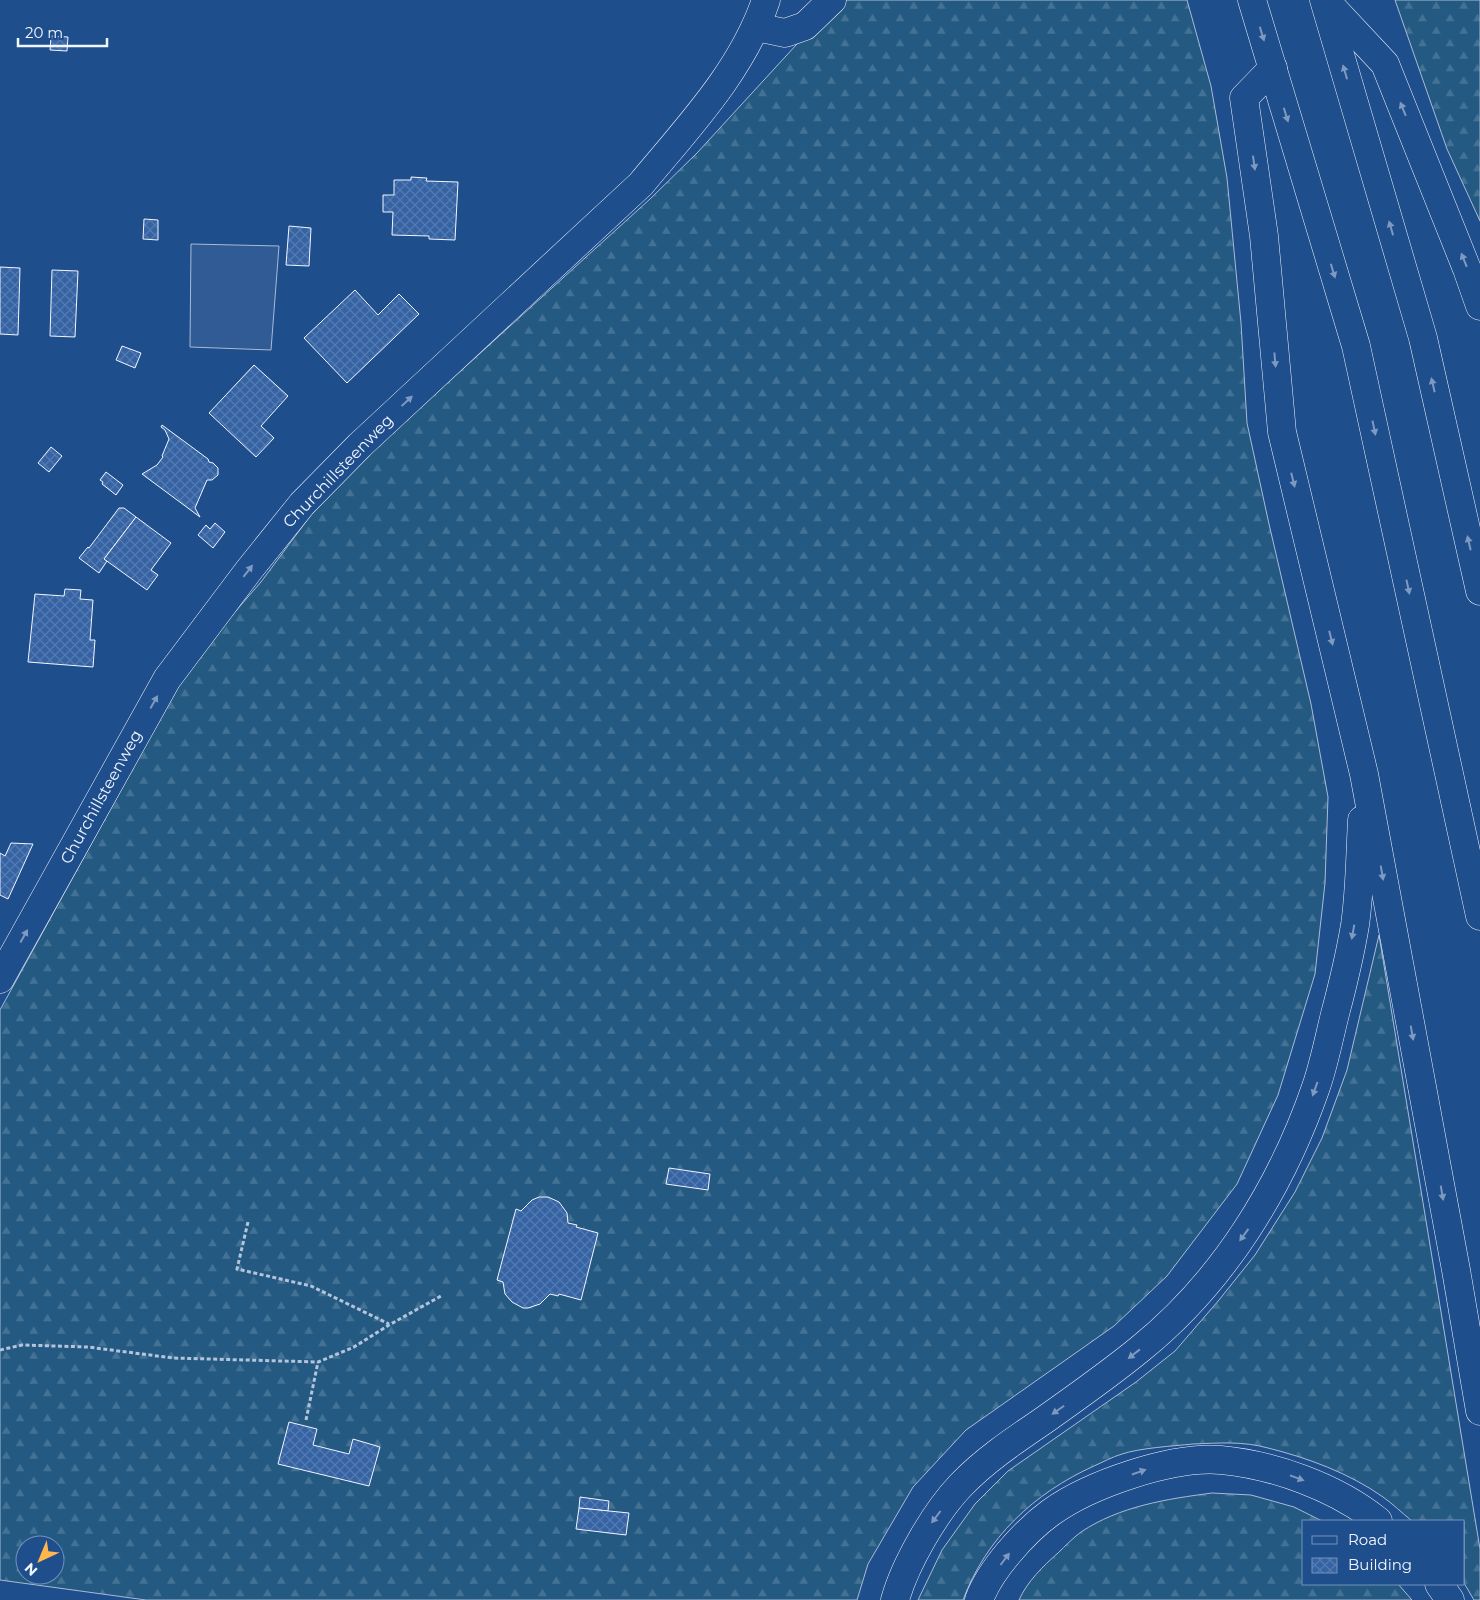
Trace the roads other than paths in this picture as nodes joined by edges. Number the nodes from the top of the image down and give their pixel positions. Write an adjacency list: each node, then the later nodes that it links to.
1 (766, 0): 5 (main road, Churchillsteenweg)
2 (832, 0): 5 (main road)
3 (1252, 0): 6 (main road, one-way to 6)
4 (1325, 0): 7 (main road, one-way to 4); 8 (main road, one-way to 4)
5 (756, 27): 11 (main road, Churchillsteenweg, one-way to 5)
6 (1272, 68): 9 (main road, one-way to 9); 10 (main road, one-way to 10)
7 (1480, 306)
8 (1480, 591)
9 (1364, 774): 12 (main road, one-way to 12); 15 (main road, one-way to 15)
10 (1480, 916)
11 (0, 979)
12 (1480, 1411)
13 (1377, 1520): 16 (main road, one-way to 13)
14 (1440, 1585): 17 (main road)
15 (895, 1600)
16 (979, 1600)
17 (1450, 1600)

